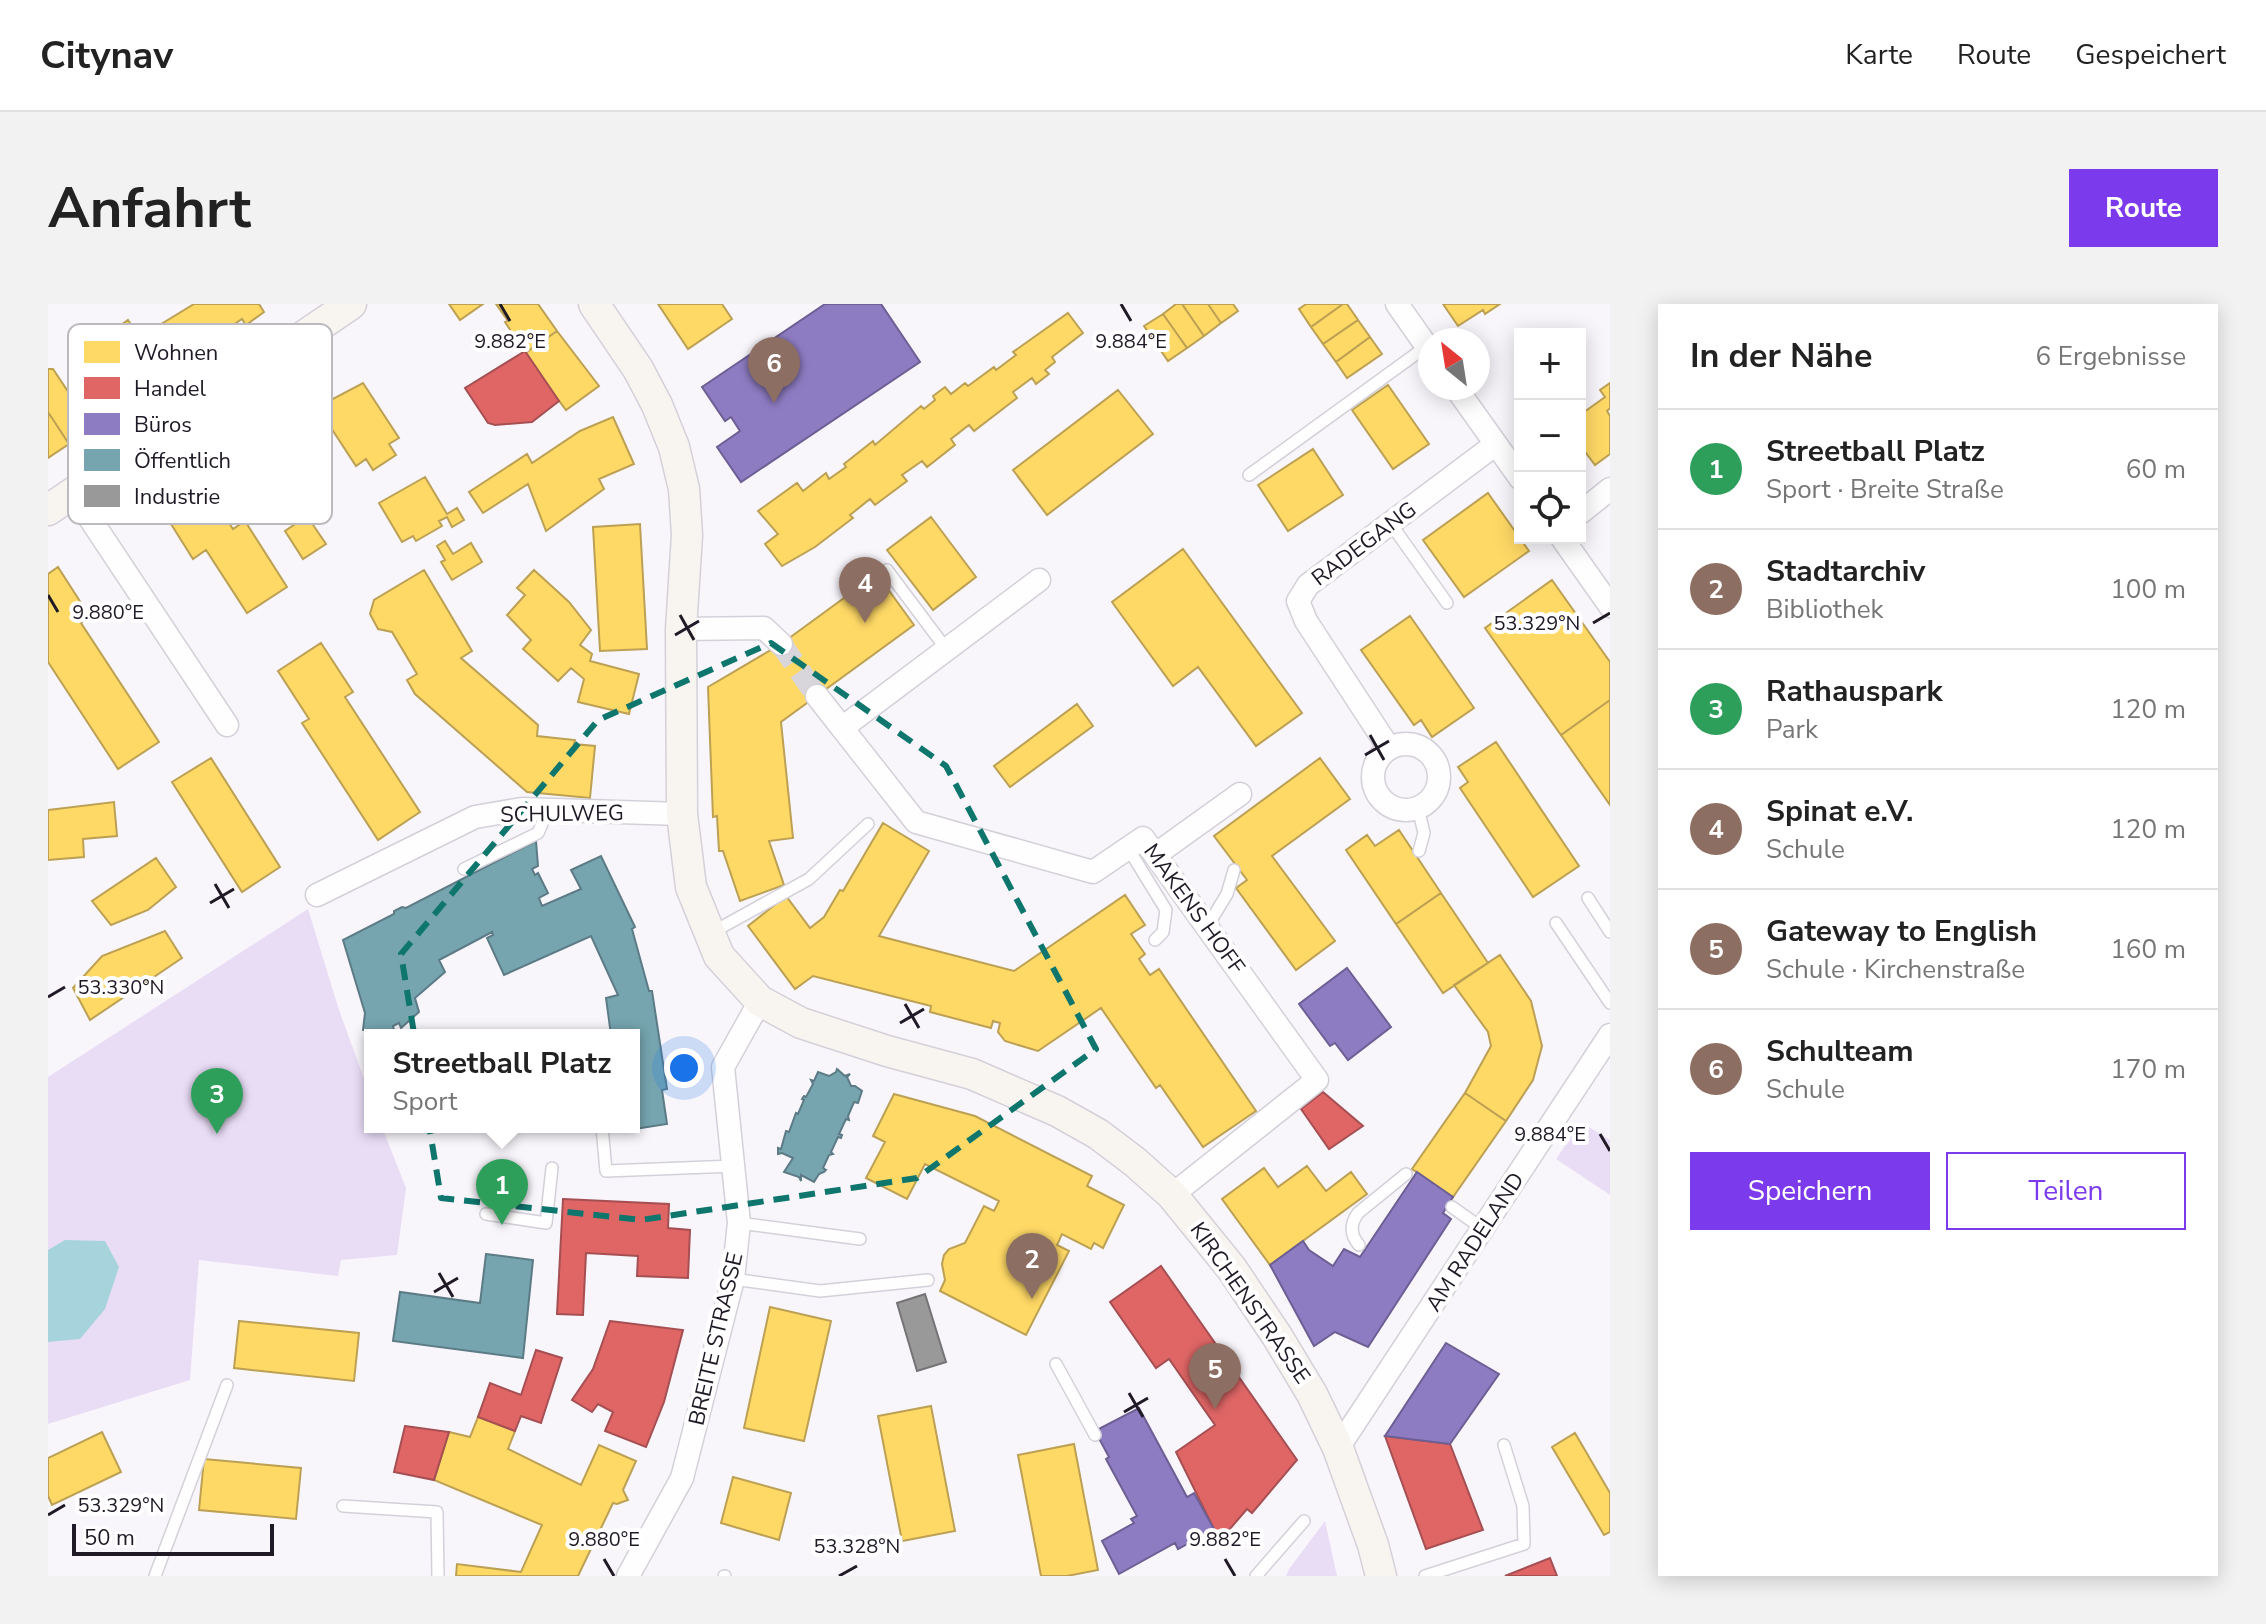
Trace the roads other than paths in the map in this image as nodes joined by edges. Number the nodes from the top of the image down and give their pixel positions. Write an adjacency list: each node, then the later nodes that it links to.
1 (351, 304): 4 (main road)
2 (594, 304): 22 (main road, KIRCHENSTRASSE)
3 (1397, 304): 5 (street)
4 (322, 324)
5 (1418, 334)
6 (1418, 355): 10 (lane)
7 (1465, 400): 8 (street)
8 (1496, 444): 9 (street); 16 (street, RADEGANG)
9 (1516, 472)
10 (1249, 475)
11 (1610, 489): 13 (street)
12 (68, 496): 14 (main road)
13 (1586, 508)
14 (48, 510)
15 (94, 524): 26 (street)
16 (1391, 524): 20 (lane); 28 (street, RADEGANG)
17 (1566, 544): 21 (street)
18 (887, 570): 24 (lane)
19 (1039, 580): 24 (street)
20 (1447, 603)
21 (1610, 606)
22 (681, 629): 23 (street); 32 (main road, KIRCHENSTRASSE)
23 (781, 644)
24 (947, 650): 27 (street)
25 (817, 696): 27 (street, MAKENS HOFF)
26 (227, 725)
27 (842, 728): 34 (street, MAKENS HOFF)
28 (1389, 748): 30 (street); 30 (street)
29 (1240, 794): 36 (street)
30 (1418, 808): 35 (lane)
31 (548, 810): 32 (street, SCHULWEG); 37 (lane); 39 (street, SCHULWEG)
32 (682, 814): 44 (main road, KIRCHENSTRASSE)
33 (868, 824): 44 (lane)
34 (1128, 848): 36 (street, MAKENS HOFF); 45 (lane)
35 (1419, 851)
36 (1155, 855): 42 (street, MAKENS HOFF)
37 (464, 869)
38 (1234, 870): 42 (lane)
39 (317, 895)
40 (1588, 898): 43 (lane)
41 (1556, 923): 47 (lane)
42 (1207, 927): 53 (street, MAKENS HOFF)
43 (1610, 932)
44 (710, 933): 46 (main road, KIRCHENSTRASSE)
45 (1155, 940)
46 (760, 1001): 50 (street, BREITE STRASSE); 53 (main road, KIRCHENSTRASSE)
47 (1610, 1003)
48 (1610, 1035): 57 (street, AM RADELAND)
49 (603, 1133): 50 (lane)
50 (734, 1166): 56 (street, BREITE STRASSE)
51 (552, 1168): 55 (lane)
52 (1406, 1174): 59 (lane)
53 (1172, 1195): 66 (main road, KIRCHENSTRASSE)
54 (1452, 1207): 57 (lane)
55 (486, 1214)
56 (739, 1223): 58 (lane); 60 (street, BREITE STRASSE)
57 (1483, 1229): 66 (street, AM RADELAND)
58 (860, 1239)
59 (1359, 1245)
60 (733, 1279): 61 (lane); 71 (street, BREITE STRASSE)
61 (928, 1280)
62 (1056, 1364): 64 (lane)
63 (227, 1385): 69 (lane)
64 (1095, 1435)
65 (1504, 1445): 74 (lane)
66 (1338, 1448): 73 (main road, KIRCHENSTRASSE)
67 (343, 1506): 70 (lane)
68 (1304, 1521): 72 (lane)
69 (155, 1576)
70 (438, 1576)
71 (628, 1576)
72 (1256, 1576)
73 (1381, 1576)
74 (1425, 1576)

